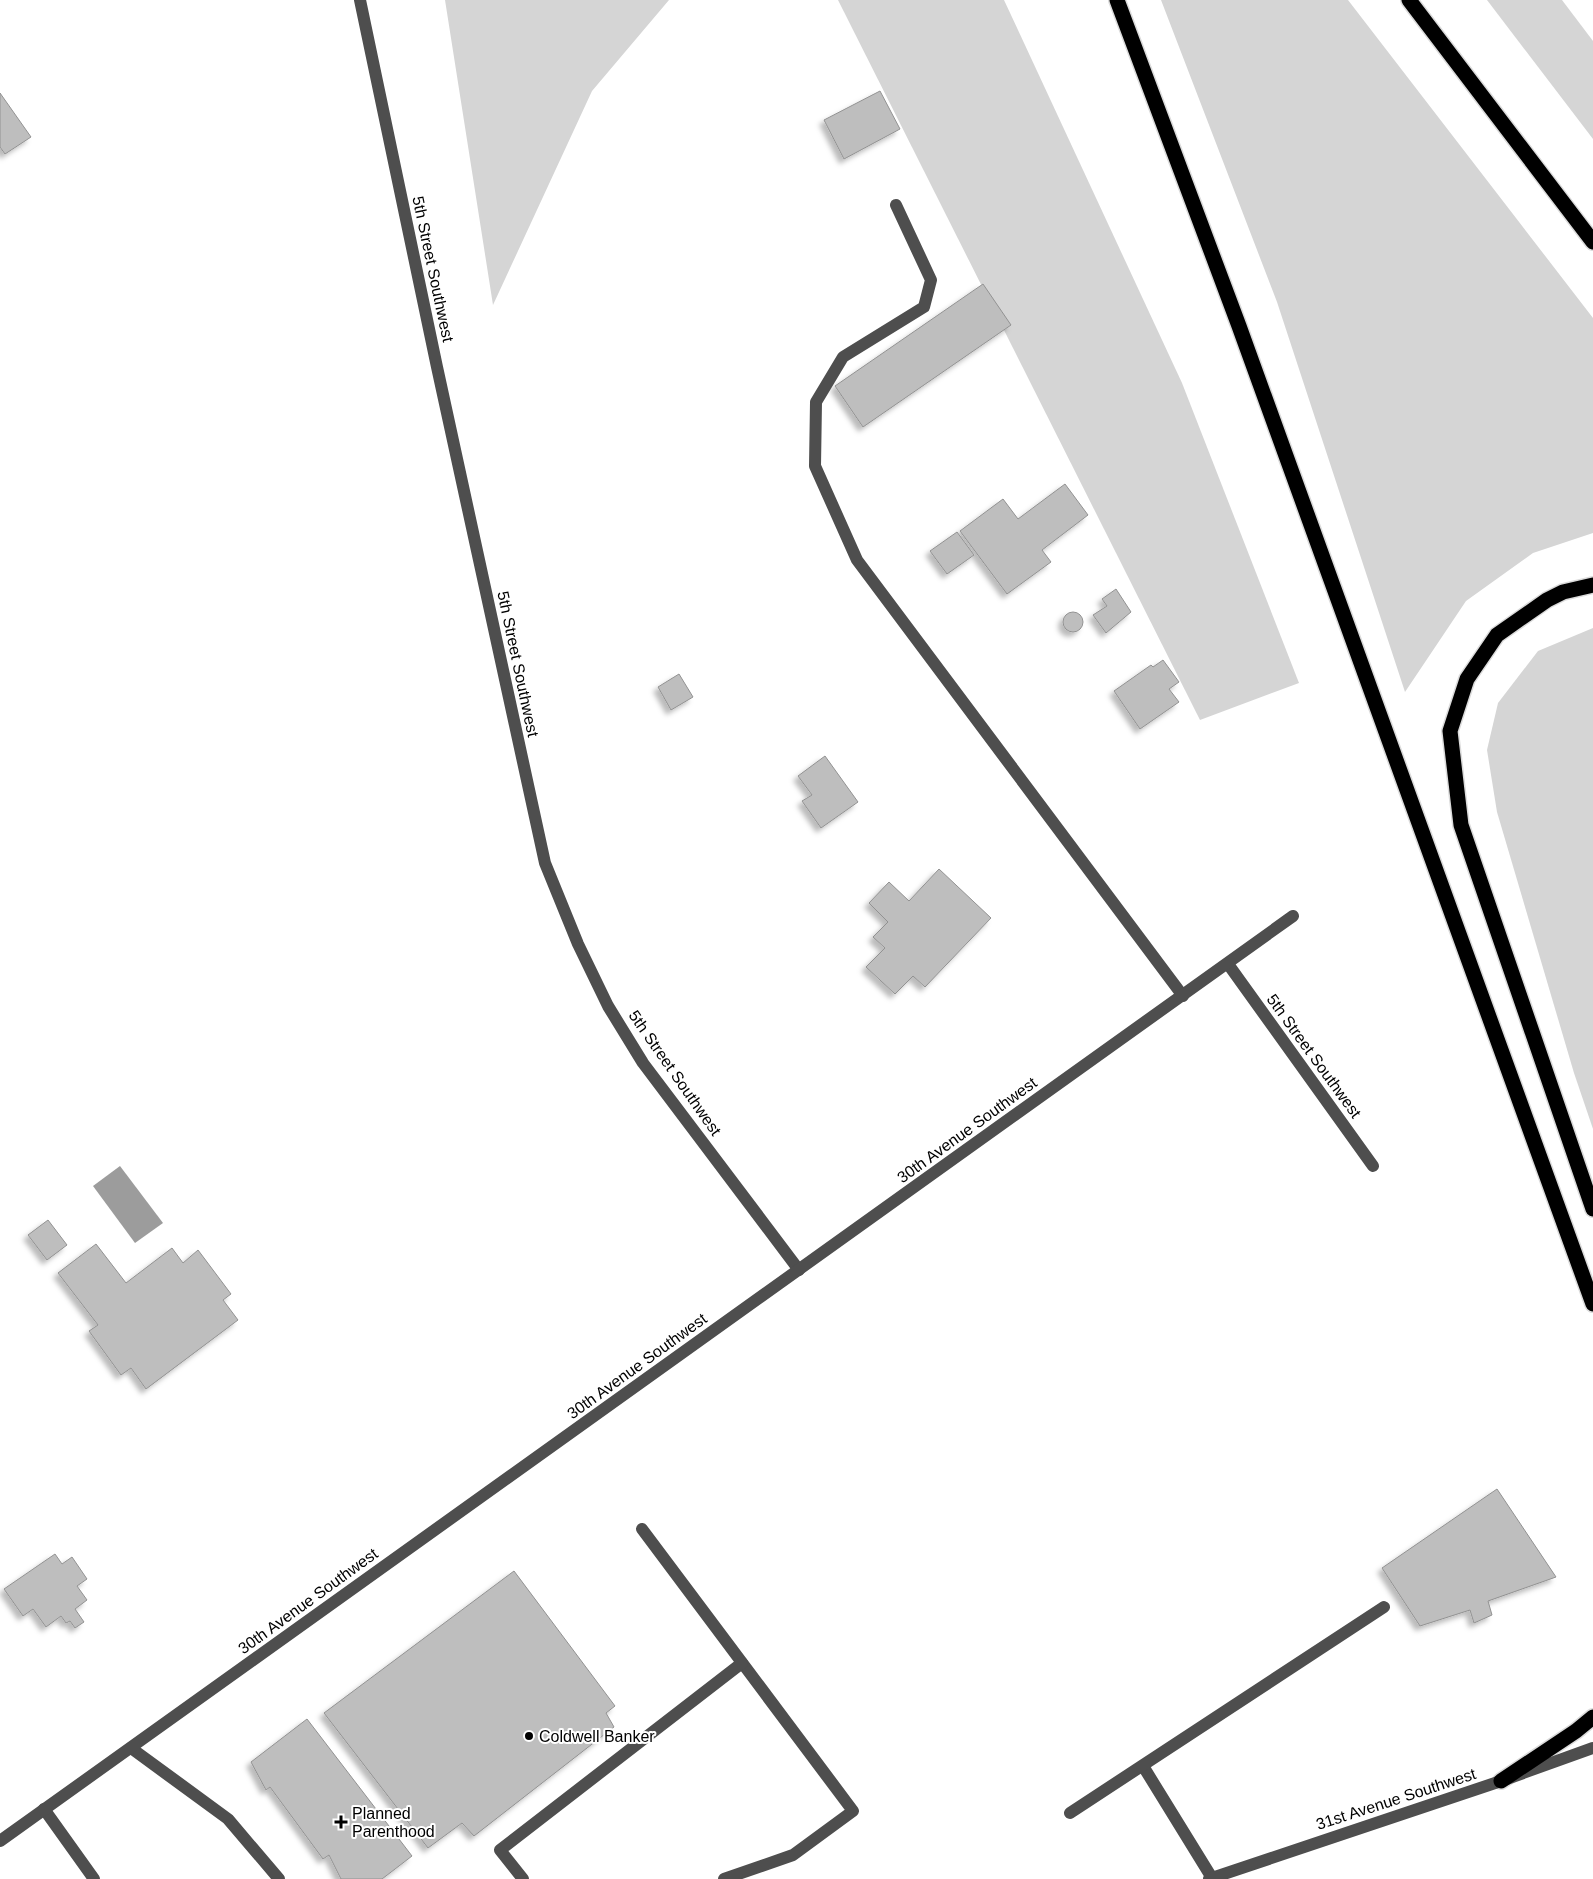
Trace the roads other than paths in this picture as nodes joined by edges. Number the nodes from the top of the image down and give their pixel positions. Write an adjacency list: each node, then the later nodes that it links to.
1 (360, 0): 12 (street, 5th Street Southwest)
2 (1117, 0): 13 (highway)
3 (1409, 0): 5 (highway)
4 (896, 205): 9 (street)
5 (1593, 242)
6 (1593, 585): 11 (highway)
7 (1293, 916): 8 (street, 30th Avenue Southwest)
8 (1228, 964): 9 (street, 30th Avenue Southwest); 10 (street, 5th Street Southwest)
9 (1183, 996): 12 (street, 30th Avenue Southwest)
10 (1373, 1166)
11 (1593, 1209)
12 (799, 1270): 18 (street, 30th Avenue Southwest)
13 (1593, 1304)
14 (642, 1529): 16 (street)
15 (1384, 1607): 20 (street)
16 (742, 1663): 27 (street); 28 (street)
17 (1593, 1717): 21 (highway)
18 (131, 1748): 22 (street, 30th Avenue Southwest); 26 (street)
19 (1593, 1748): 21 (street, 31st Avenue Southwest)
20 (1143, 1766): 23 (street); 29 (street)
21 (1501, 1782): 29 (street, 31st Avenue Southwest)
22 (44, 1810): 24 (street, 30th Avenue Southwest); 25 (street)
23 (1070, 1813)
24 (0, 1841)
25 (94, 1879)
26 (279, 1879)
27 (523, 1879)
28 (724, 1879)
29 (1211, 1879)

